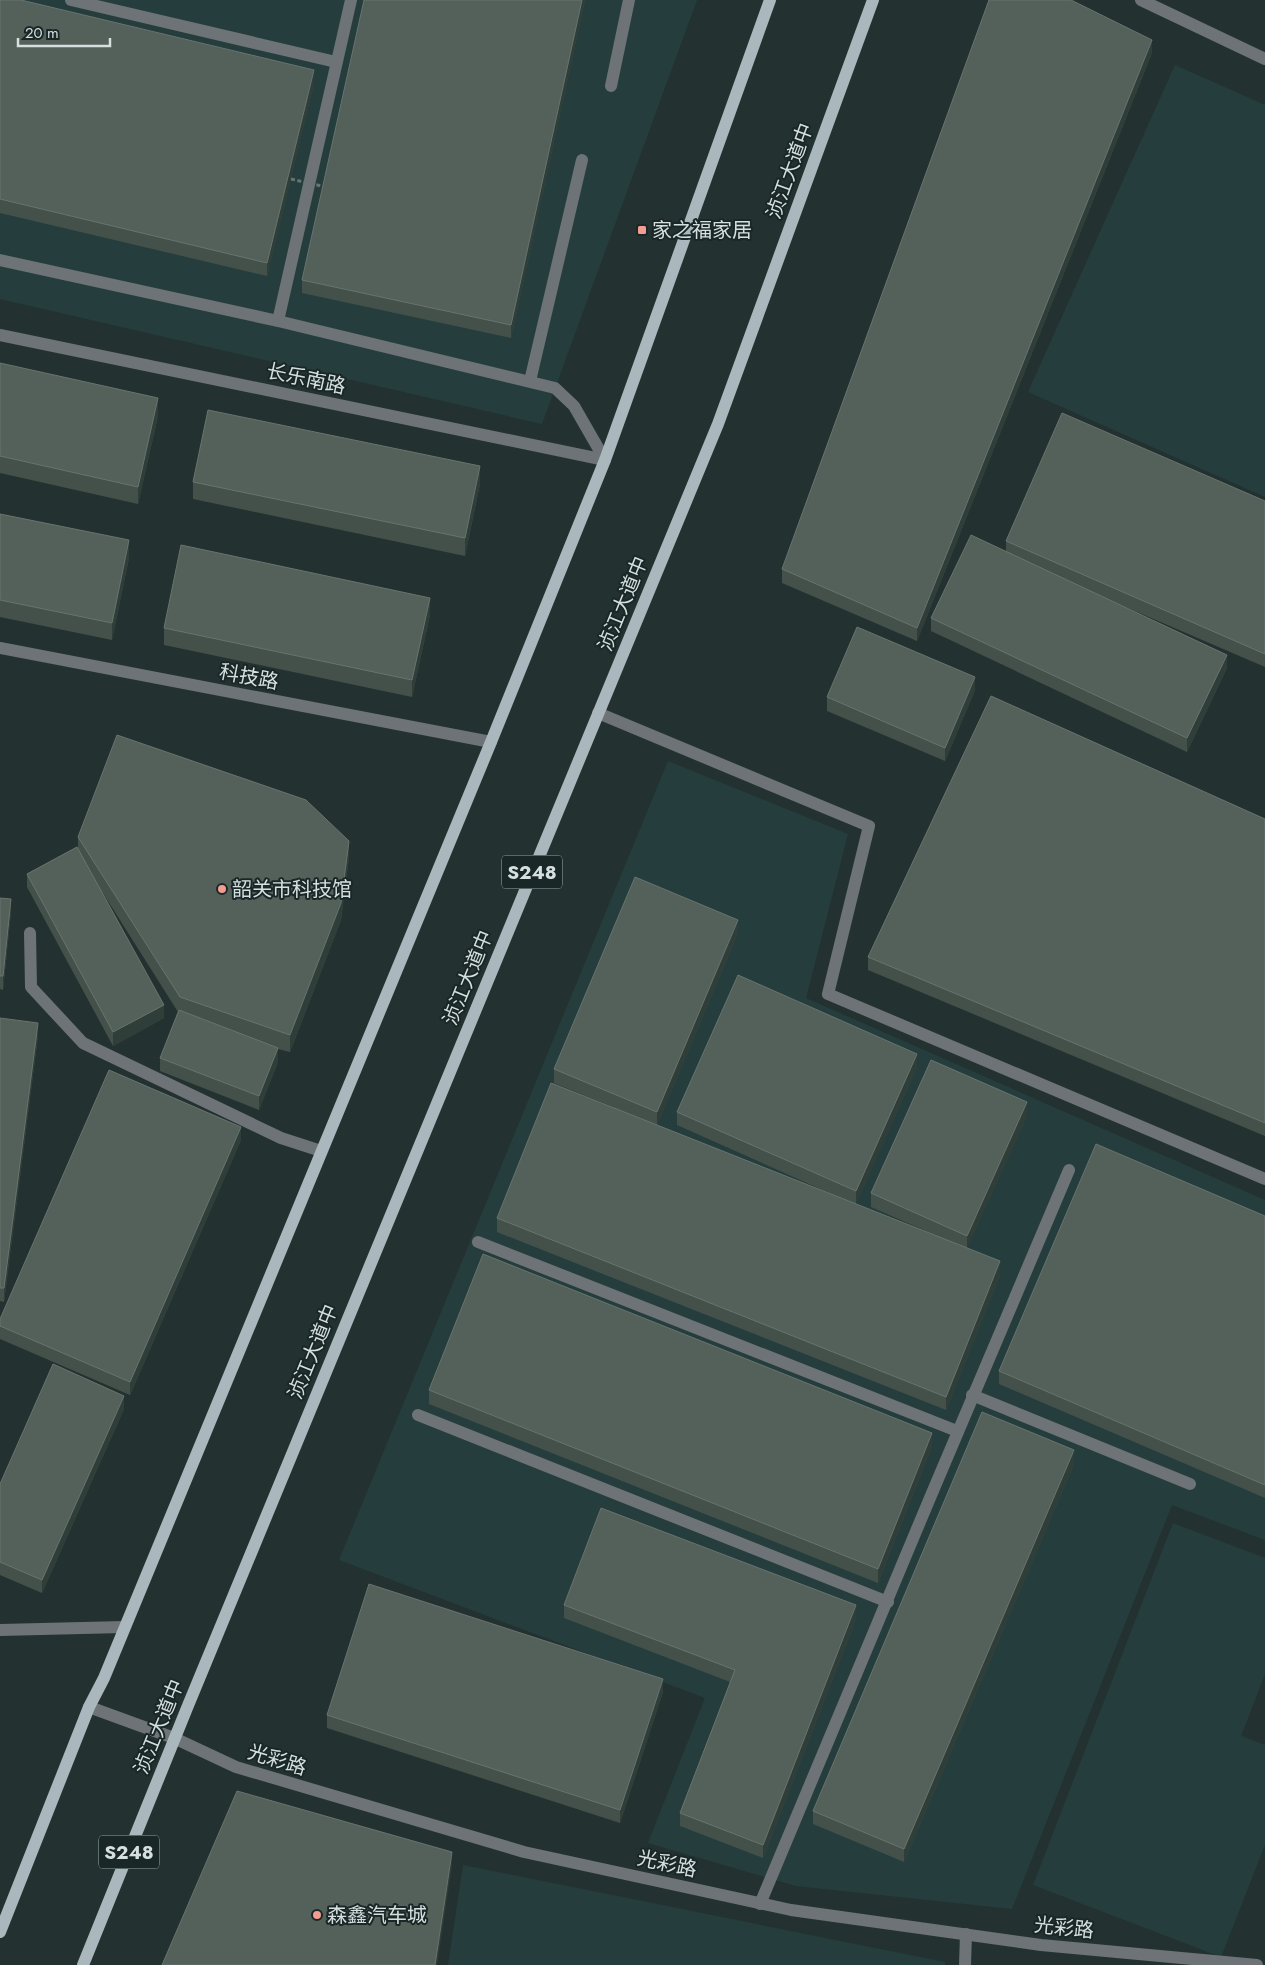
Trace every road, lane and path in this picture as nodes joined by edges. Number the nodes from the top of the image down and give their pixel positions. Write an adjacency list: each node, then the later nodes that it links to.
1 (71, 0): 8 (street)
2 (350, 0): 8 (street)
3 (629, 0): 9 (street)
4 (770, 0): 17 (main road)
5 (873, 0): 19 (main road, 浈江大道中 / S248)
6 (1142, 0): 7 (street)
7 (1265, 59)
8 (336, 62): 14 (street)
9 (610, 86)
10 (582, 160): 16 (street)
11 (291, 179): 12 (path, bridge)
12 (326, 187)
13 (0, 260): 14 (street)
14 (278, 321): 16 (street)
15 (0, 335): 17 (street, 长乐南路)
16 (530, 381): 17 (street)
17 (605, 460): 20 (main road)
18 (0, 648): 20 (street, 科技路)
19 (598, 713): 24 (street); 34 (main road, 浈江大道中 / S248)
20 (491, 742): 22 (main road)
21 (30, 933): 22 (street)
22 (321, 1151): 31 (main road)
23 (1069, 1170): 26 (street)
24 (1265, 1178)
25 (478, 1242): 28 (street)
26 (972, 1395): 28 (street); 29 (street)
27 (418, 1415): 30 (street)
28 (957, 1431): 30 (street)
29 (1190, 1484)
30 (888, 1602): 35 (street)
31 (124, 1627): 32 (street); 33 (main road)
32 (0, 1630)
33 (89, 1707): 34 (street, 光彩路); 36 (main road)
34 (174, 1738): 35 (street, 光彩路); 38 (main road, 浈江大道中 / S248)
35 (760, 1904): 37 (street, 光彩路)
36 (0, 1932)
37 (966, 1934): 39 (street); 40 (street, 光彩路)
38 (83, 1965)
39 (965, 1965)
40 (1258, 1965)

